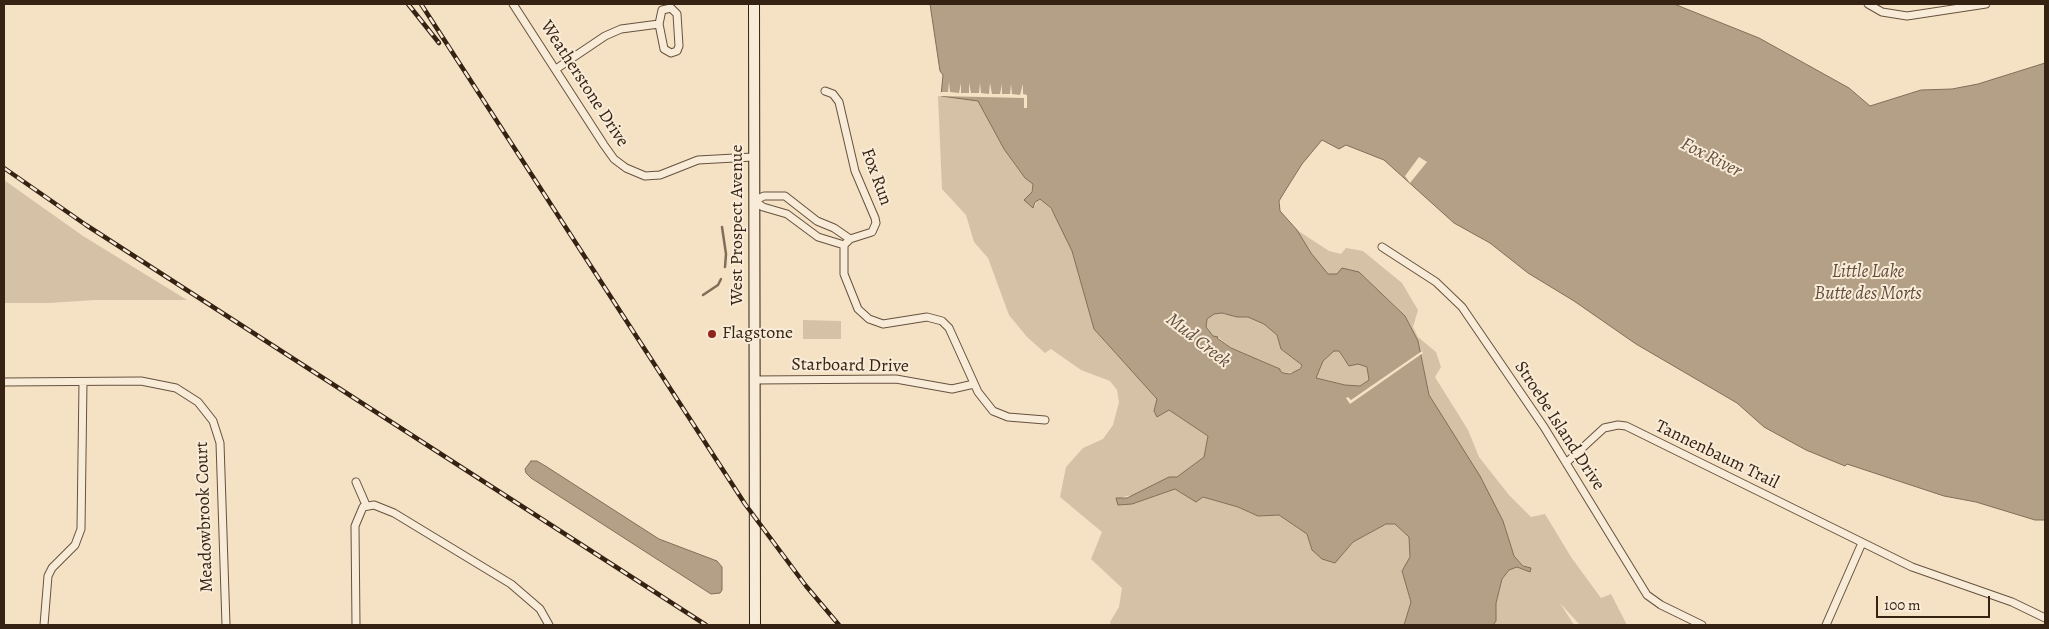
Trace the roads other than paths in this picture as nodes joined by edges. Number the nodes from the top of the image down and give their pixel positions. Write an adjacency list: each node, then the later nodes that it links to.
1 (513, 4): 6 (street, Weatherstone Drive)
2 (754, 4): 8 (main road, West Prospect Avenue)
3 (1868, 4): 4 (street)
4 (1986, 4)
5 (659, 24): 5 (street); 6 (street)
6 (556, 69): 8 (street, Weatherstone Drive)
7 (825, 91): 10 (street, Fox Run)
8 (753, 157): 9 (main road, West Prospect Avenue)
9 (754, 201): 10 (street); 11 (street); 13 (main road, West Prospect Avenue)
10 (850, 239): 11 (street, Fox Run)
11 (844, 245): 16 (street)
12 (1382, 247): 18 (street, Stroebe Island Drive)
13 (754, 380): 16 (street, Starboard Drive); 27 (main road, West Prospect Avenue)
14 (4, 382): 15 (street, Meadowbrook Court)
15 (83, 382): 23 (street); 24 (street, Meadowbrook Court)
16 (974, 384): 17 (street)
17 (1045, 420)
18 (1566, 462): 21 (street, Tannenbaum Trail); 28 (street, Stroebe Island Drive)
19 (356, 482): 20 (street)
20 (366, 505): 25 (street); 26 (street)
21 (1862, 542): 22 (street, Tannenbaum Trail); 29 (street)
22 (2045, 618)
23 (44, 625)
24 (226, 625)
25 (356, 625)
26 (548, 625)
27 (755, 625)
28 (1702, 625)
29 (1826, 625)

